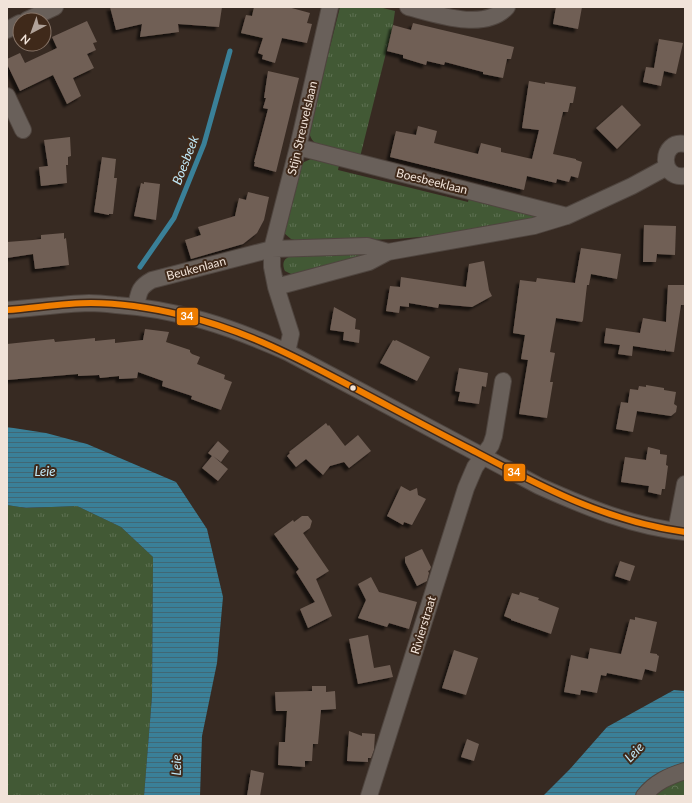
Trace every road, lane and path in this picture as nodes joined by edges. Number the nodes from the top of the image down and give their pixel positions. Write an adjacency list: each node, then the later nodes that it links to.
1 (55, 7): 5 (street)
2 (330, 7): 9 (street, Stijn Streuvelslaan)
3 (408, 7): 4 (street)
4 (507, 7)
5 (44, 12)
6 (7, 96): 7 (street)
7 (23, 130)
8 (684, 140): 10 (street)
9 (298, 147): 12 (street, Boesbeeklaan); 13 (street, Stijn Streuvelslaan)
10 (667, 167): 11 (street); 12 (street)
11 (685, 176)
12 (567, 216): 14 (street)
13 (272, 248): 14 (street); 15 (street); 16 (street, Beukenlaan)
14 (388, 252): 15 (street)
15 (276, 287): 18 (street)
16 (136, 306): 17 (street); 18 (street)
17 (7, 310)
18 (287, 352): 20 (street)
19 (503, 381): 20 (street)
20 (483, 456): 22 (street); 24 (street, Rivierstraat)
21 (685, 484): 22 (street)
22 (680, 532)
23 (685, 771): 25 (street)
24 (369, 796)
25 (644, 796)

